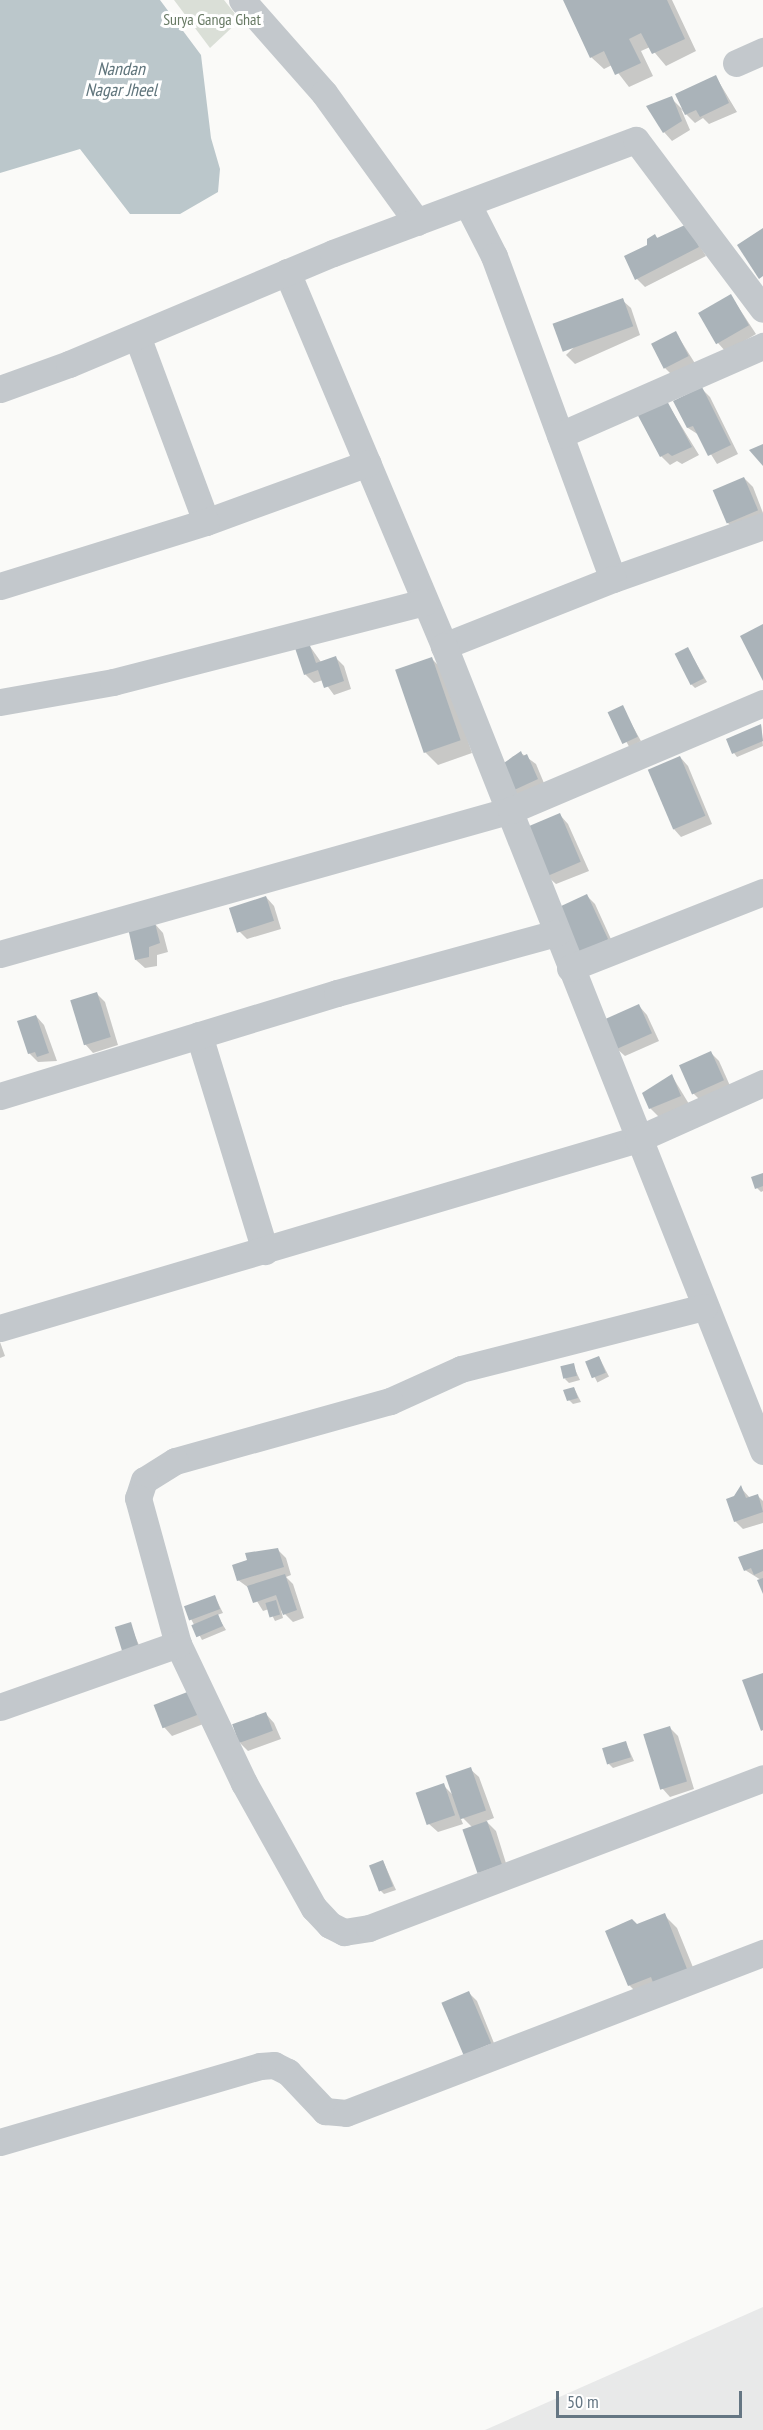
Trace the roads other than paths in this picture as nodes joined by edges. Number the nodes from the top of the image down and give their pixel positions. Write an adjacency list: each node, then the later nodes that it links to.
1 (242, 0): 5 (street)
2 (763, 51): 3 (street)
3 (736, 63)
4 (467, 203): 5 (street); 7 (street); 11 (street)
5 (417, 222): 6 (street)
6 (287, 272): 8 (street); 12 (street)
7 (763, 309)
8 (137, 336): 10 (street); 13 (street)
9 (763, 346): 11 (street)
10 (0, 389)
11 (560, 435): 15 (street)
12 (369, 463): 13 (street); 17 (street)
13 (206, 522): 16 (street)
14 (763, 526): 15 (street)
15 (613, 579): 18 (street)
16 (0, 586)
17 (426, 602): 18 (street); 19 (street)
18 (444, 646): 21 (street)
19 (0, 702)
20 (763, 703): 21 (street)
21 (511, 810): 23 (street); 24 (street)
22 (763, 892): 25 (street)
23 (557, 933): 25 (street); 26 (street)
24 (0, 954)
25 (570, 968): 29 (street)
26 (199, 1035): 28 (street); 30 (street)
27 (763, 1083): 29 (street)
28 (0, 1096)
29 (638, 1139): 30 (street); 31 (street)
30 (265, 1251): 32 (street)
31 (705, 1308): 33 (street); 34 (street)
32 (0, 1328)
33 (763, 1451)
34 (178, 1644): 35 (street); 36 (street)
35 (0, 1707)
36 (763, 1778)
37 (763, 1953): 38 (street)
38 (0, 2142)

